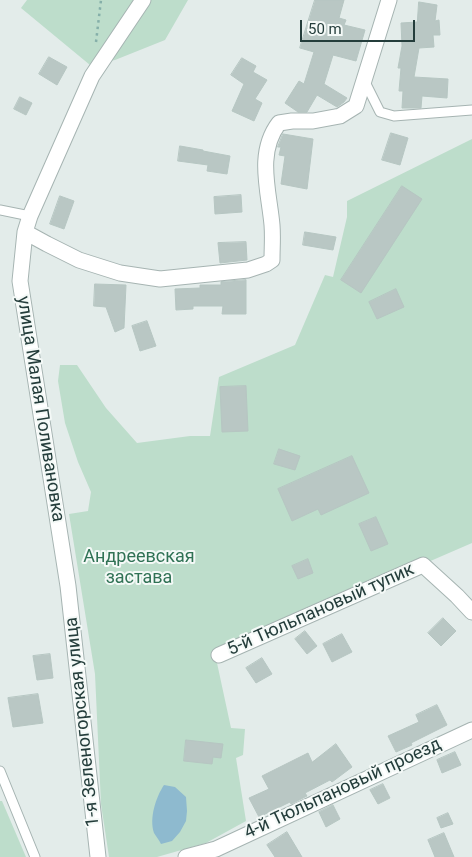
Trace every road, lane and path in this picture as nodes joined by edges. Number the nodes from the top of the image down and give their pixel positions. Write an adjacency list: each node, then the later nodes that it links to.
1 (101, 0): 4 (path)
2 (143, 0): 8 (street, улица Малая Поливановка)
3 (389, 0): 5 (street)
4 (95, 47)
5 (364, 80): 6 (lane); 9 (street)
6 (472, 110)
7 (0, 210): 8 (lane)
8 (30, 216): 9 (street, улица Малая Поливановка)
9 (25, 232): 10 (street, улица Малая Поливановка)
10 (68, 586): 16 (street, 1-я Зеленогорская улица)
11 (472, 612): 12 (street, 5-й Тюльпановый тупик)
12 (219, 655)
13 (472, 730): 17 (street, 4-й Тюльпановый проезд)
14 (0, 771): 15 (lane)
15 (35, 857)
16 (98, 857)
17 (186, 857)

